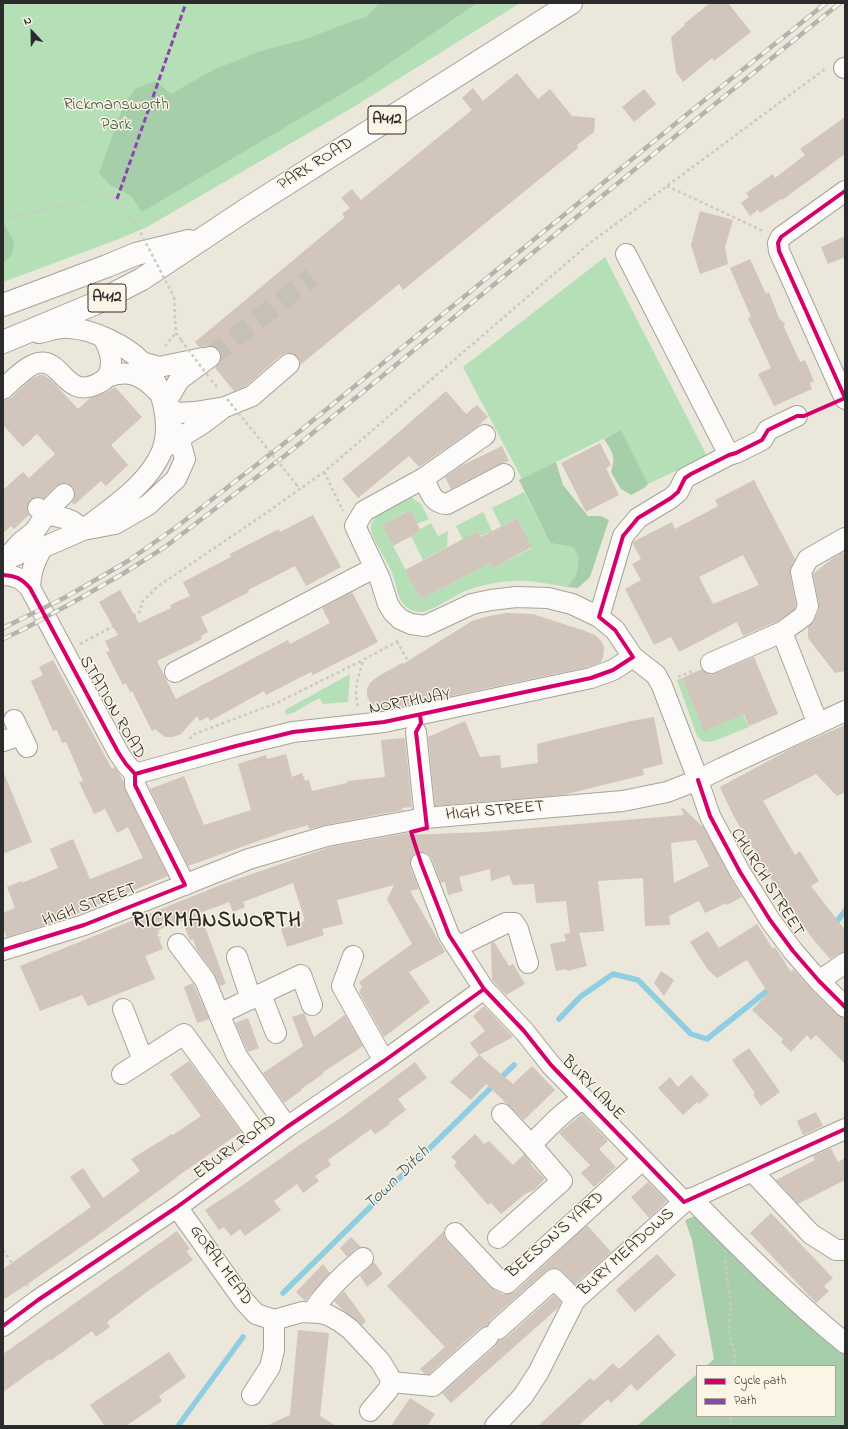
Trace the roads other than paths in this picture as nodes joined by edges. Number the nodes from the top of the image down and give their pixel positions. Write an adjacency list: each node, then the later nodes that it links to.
1 (571, 3): 3 (main road, PARK ROAD / A412)
2 (845, 191): 12 (street)
3 (202, 238): 5 (main road, PARK ROAD / A412); 7 (main road, PARK ROAD / A412)
4 (626, 254): 18 (street)
5 (3, 304)
6 (102, 337): 7 (street); 8 (street); 10 (street)
7 (3, 342)
8 (142, 362): 13 (street); 13 (street)
9 (289, 364): 14 (street)
10 (108, 377): 11 (street); 13 (street)
11 (3, 389)
12 (845, 399)
13 (162, 400): 14 (street); 17 (street)
14 (226, 403): 17 (street)
15 (797, 416): 18 (street)
16 (485, 435): 20 (street)
17 (170, 444): 21 (street)
18 (729, 455): 27 (street)
19 (504, 474): 20 (street)
20 (424, 478): 25 (street)
21 (76, 524): 23 (street); 24 (street)
22 (845, 538): 28 (street)
23 (42, 548): 24 (street); 26 (street)
24 (4, 566): 26 (street)
25 (374, 568): 27 (street); 31 (street)
26 (30, 588): 35 (street, STATION ROAD)
27 (599, 617): 29 (street)
28 (782, 632): 30 (street); 33 (street)
29 (633, 657): 35 (street, NORTHWAY); 36 (street)
30 (712, 663)
31 (175, 672)
32 (845, 711): 33 (street, HIGH STREET)
33 (818, 724): 36 (street, HIGH STREET)
34 (416, 732): 37 (street)
35 (135, 774): 39 (street, STATION ROAD)
36 (698, 780): 37 (street, HIGH STREET); 47 (street, CHURCH STREET)
37 (425, 818): 39 (street, HIGH STREET)
38 (421, 863): 41 (street, BURY LANE)
39 (185, 885): 42 (street, HIGH STREET)
40 (178, 944): 53 (street)
41 (456, 948): 45 (street); 48 (street, BURY LANE)
42 (3, 950)
43 (353, 956): 56 (street)
44 (237, 957): 49 (street)
45 (528, 963)
46 (845, 963): 47 (street)
47 (819, 981): 51 (street, CHURCH STREET)
48 (484, 989): 56 (street, EBURY ROAD); 58 (street, BURY LANE)
49 (256, 997): 50 (street); 53 (street); 54 (street)
50 (312, 1005)
51 (845, 1007)
52 (123, 1009): 55 (street)
53 (219, 1014): 60 (street)
54 (276, 1033)
55 (144, 1060): 57 (street); 62 (street)
56 (384, 1061): 60 (street, EBURY ROAD)
57 (122, 1074)
58 (584, 1099): 63 (street); 64 (street, BURY LANE)
59 (502, 1114): 63 (street)
60 (287, 1127): 62 (street, EBURY ROAD)
61 (845, 1129): 65 (street)
62 (264, 1144): 67 (street, EBURY ROAD)
63 (531, 1145): 69 (street)
64 (642, 1160): 66 (street, BURY LANE); 68 (street, BEESON'S YARD)
65 (752, 1171): 66 (street); 70 (street)
66 (688, 1200): 72 (street, BURY MEADOWS); 76 (street, BURY LANE)
67 (177, 1207): 74 (street, GORAL MEAD); 75 (street, EBURY ROAD)
68 (455, 1233)
69 (498, 1238)
70 (845, 1250)
71 (363, 1258): 73 (street)
72 (575, 1300): 77 (street); 80 (street, BURY MEADOWS)
73 (312, 1312): 74 (street); 77 (street)
74 (274, 1320): 78 (street)
75 (3, 1326)
76 (845, 1343)
77 (391, 1382): 79 (street)
78 (252, 1395)
79 (370, 1411)
80 (495, 1426)

